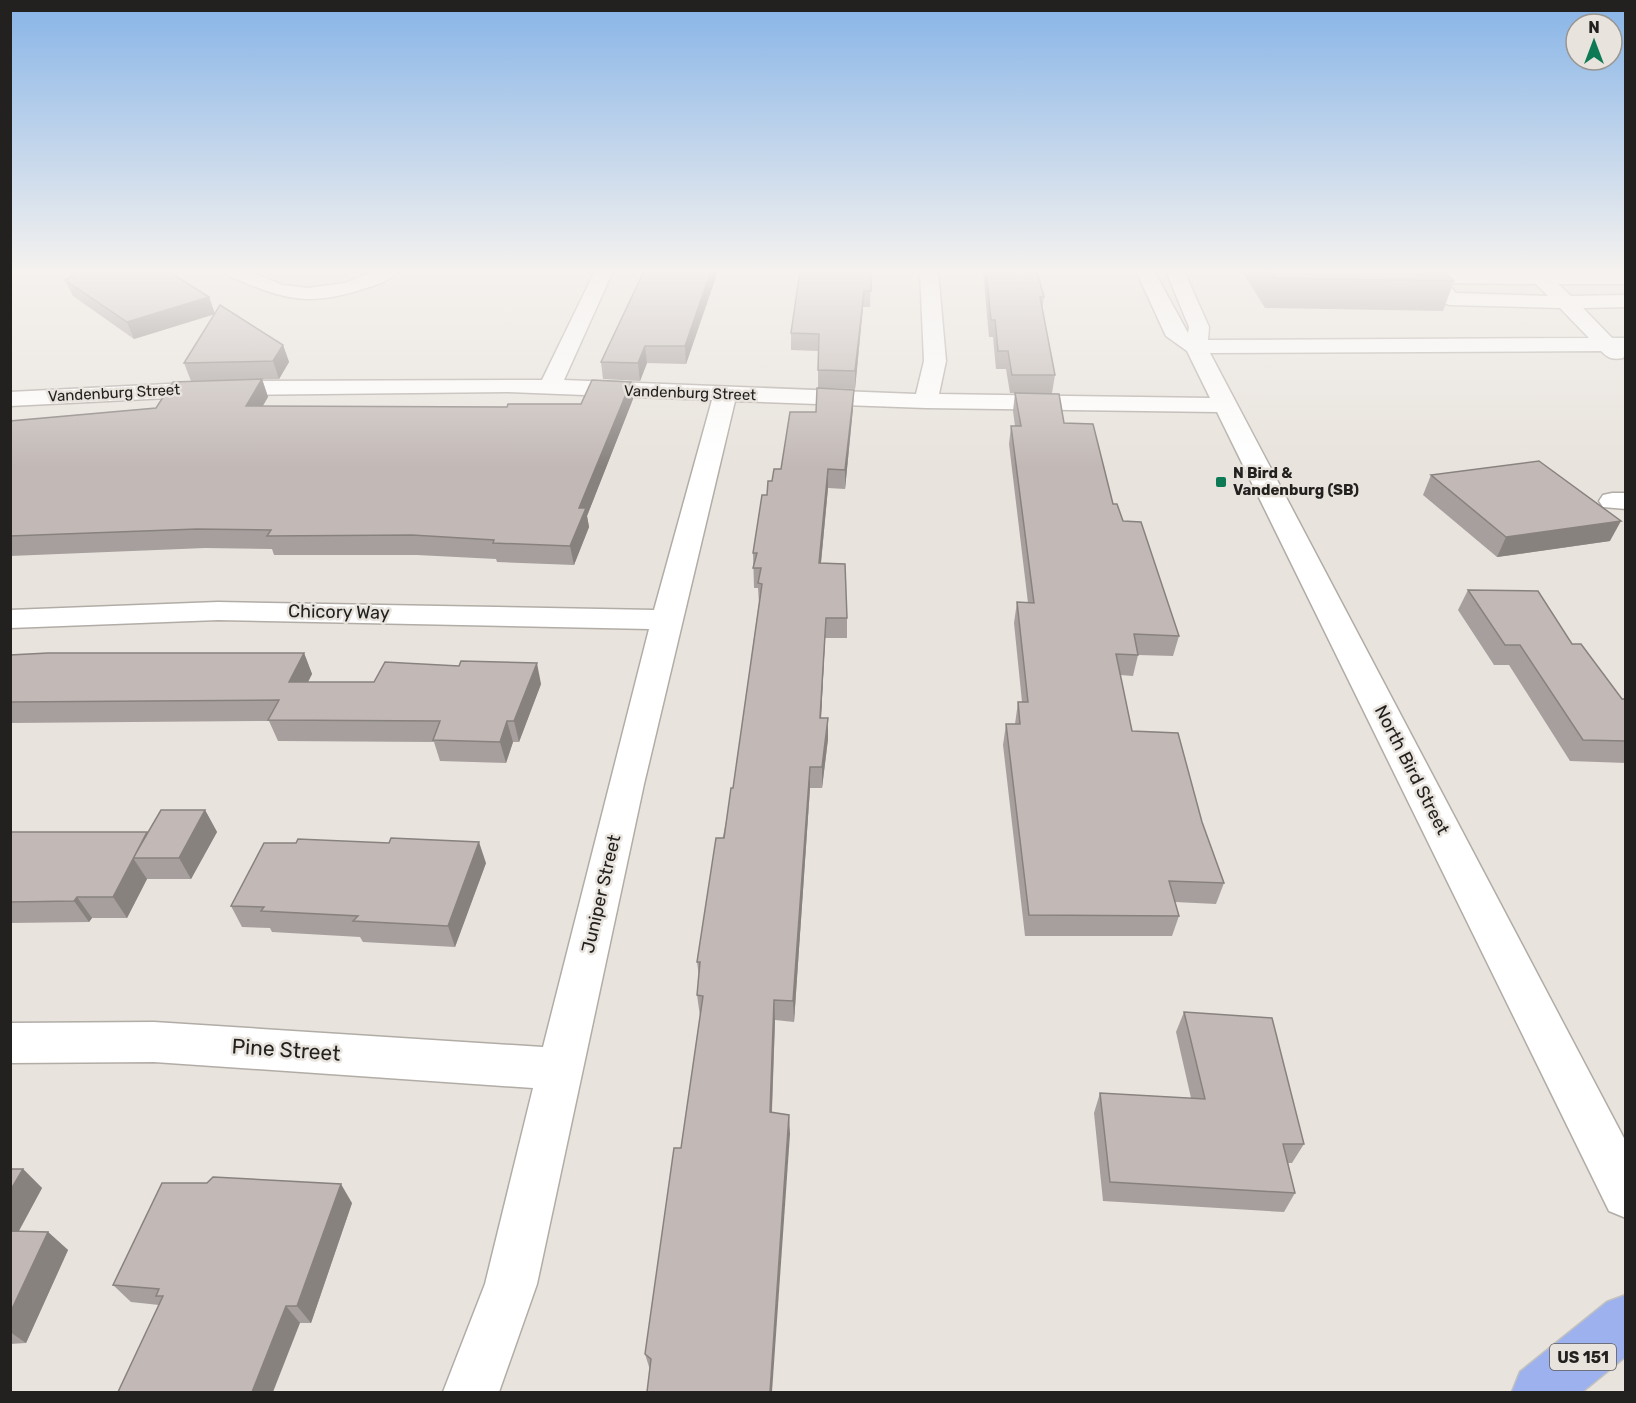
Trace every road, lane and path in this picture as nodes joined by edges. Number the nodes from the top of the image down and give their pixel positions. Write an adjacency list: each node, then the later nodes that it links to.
1 (574, 336): 8 (street)
2 (933, 336): 11 (street)
3 (1178, 336): 6 (street, North Bird Street)
4 (1198, 336): 6 (street, North Bird Street)
5 (1616, 344): 6 (street); 7 (street)
6 (1196, 346): 12 (street, North Bird Street)
7 (1626, 362)
8 (550, 387): 9 (street, Vandenburg Street); 10 (street, Vandenburg Street)
9 (726, 394): 11 (street, Vandenburg Street); 14 (street, Juniper Street)
10 (10, 399)
11 (926, 400): 12 (street, Vandenburg Street)
12 (1226, 405): 17 (street, North Bird Street)
13 (10, 619): 14 (street, Chicory Way)
14 (667, 620): 16 (street, Juniper Street)
15 (10, 1043): 16 (street, Pine Street)
16 (561, 1069): 19 (street, Juniper Street)
17 (1626, 1194)
18 (1626, 1321): 20 (highway, US 151)
19 (471, 1392)
20 (1539, 1392)

